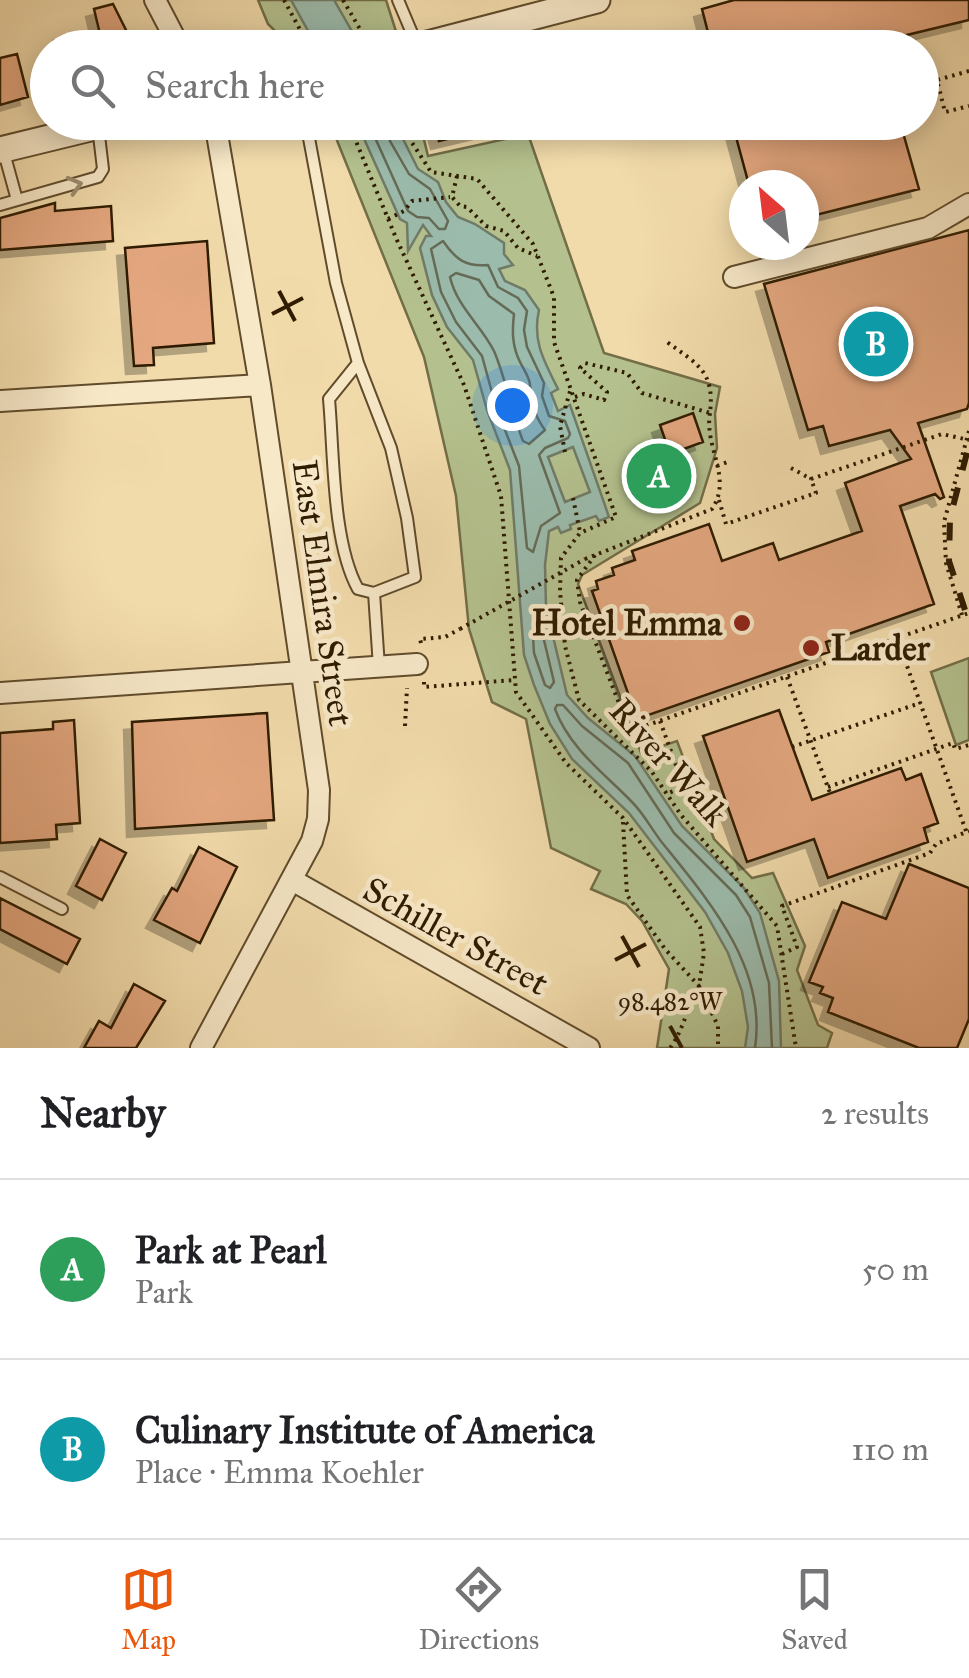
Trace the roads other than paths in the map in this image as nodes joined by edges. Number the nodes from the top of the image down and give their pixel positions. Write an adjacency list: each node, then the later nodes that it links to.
1 (155, 0): 4 (street)
2 (398, 0): 5 (lane)
3 (596, 0): 6 (street)
4 (171, 30)
5 (409, 30)
6 (480, 30)
7 (39, 140): 11 (street)
8 (106, 140): 12 (lane, one-way to 8)
9 (219, 140): 17 (street, East Elmira Street)
10 (309, 140): 16 (lane)
11 (1, 149): 12 (lane)
12 (17, 200): 13 (lane)
13 (0, 204)
14 (969, 204): 15 (street)
15 (734, 277)
16 (358, 363): 19 (lane); 19 (lane)
17 (260, 385): 18 (street); 22 (street, East Elmira Street)
18 (0, 401)
19 (374, 593): 21 (lane)
20 (421, 664): 21 (street)
21 (379, 667): 22 (street)
22 (302, 672): 23 (street); 25 (street, East Elmira Street)
23 (0, 693)
24 (0, 877): 26 (lane)
25 (292, 880): 27 (street, East Elmira Street); 28 (street, Schiller Street)
26 (62, 909)
27 (201, 1048)
28 (589, 1048)

